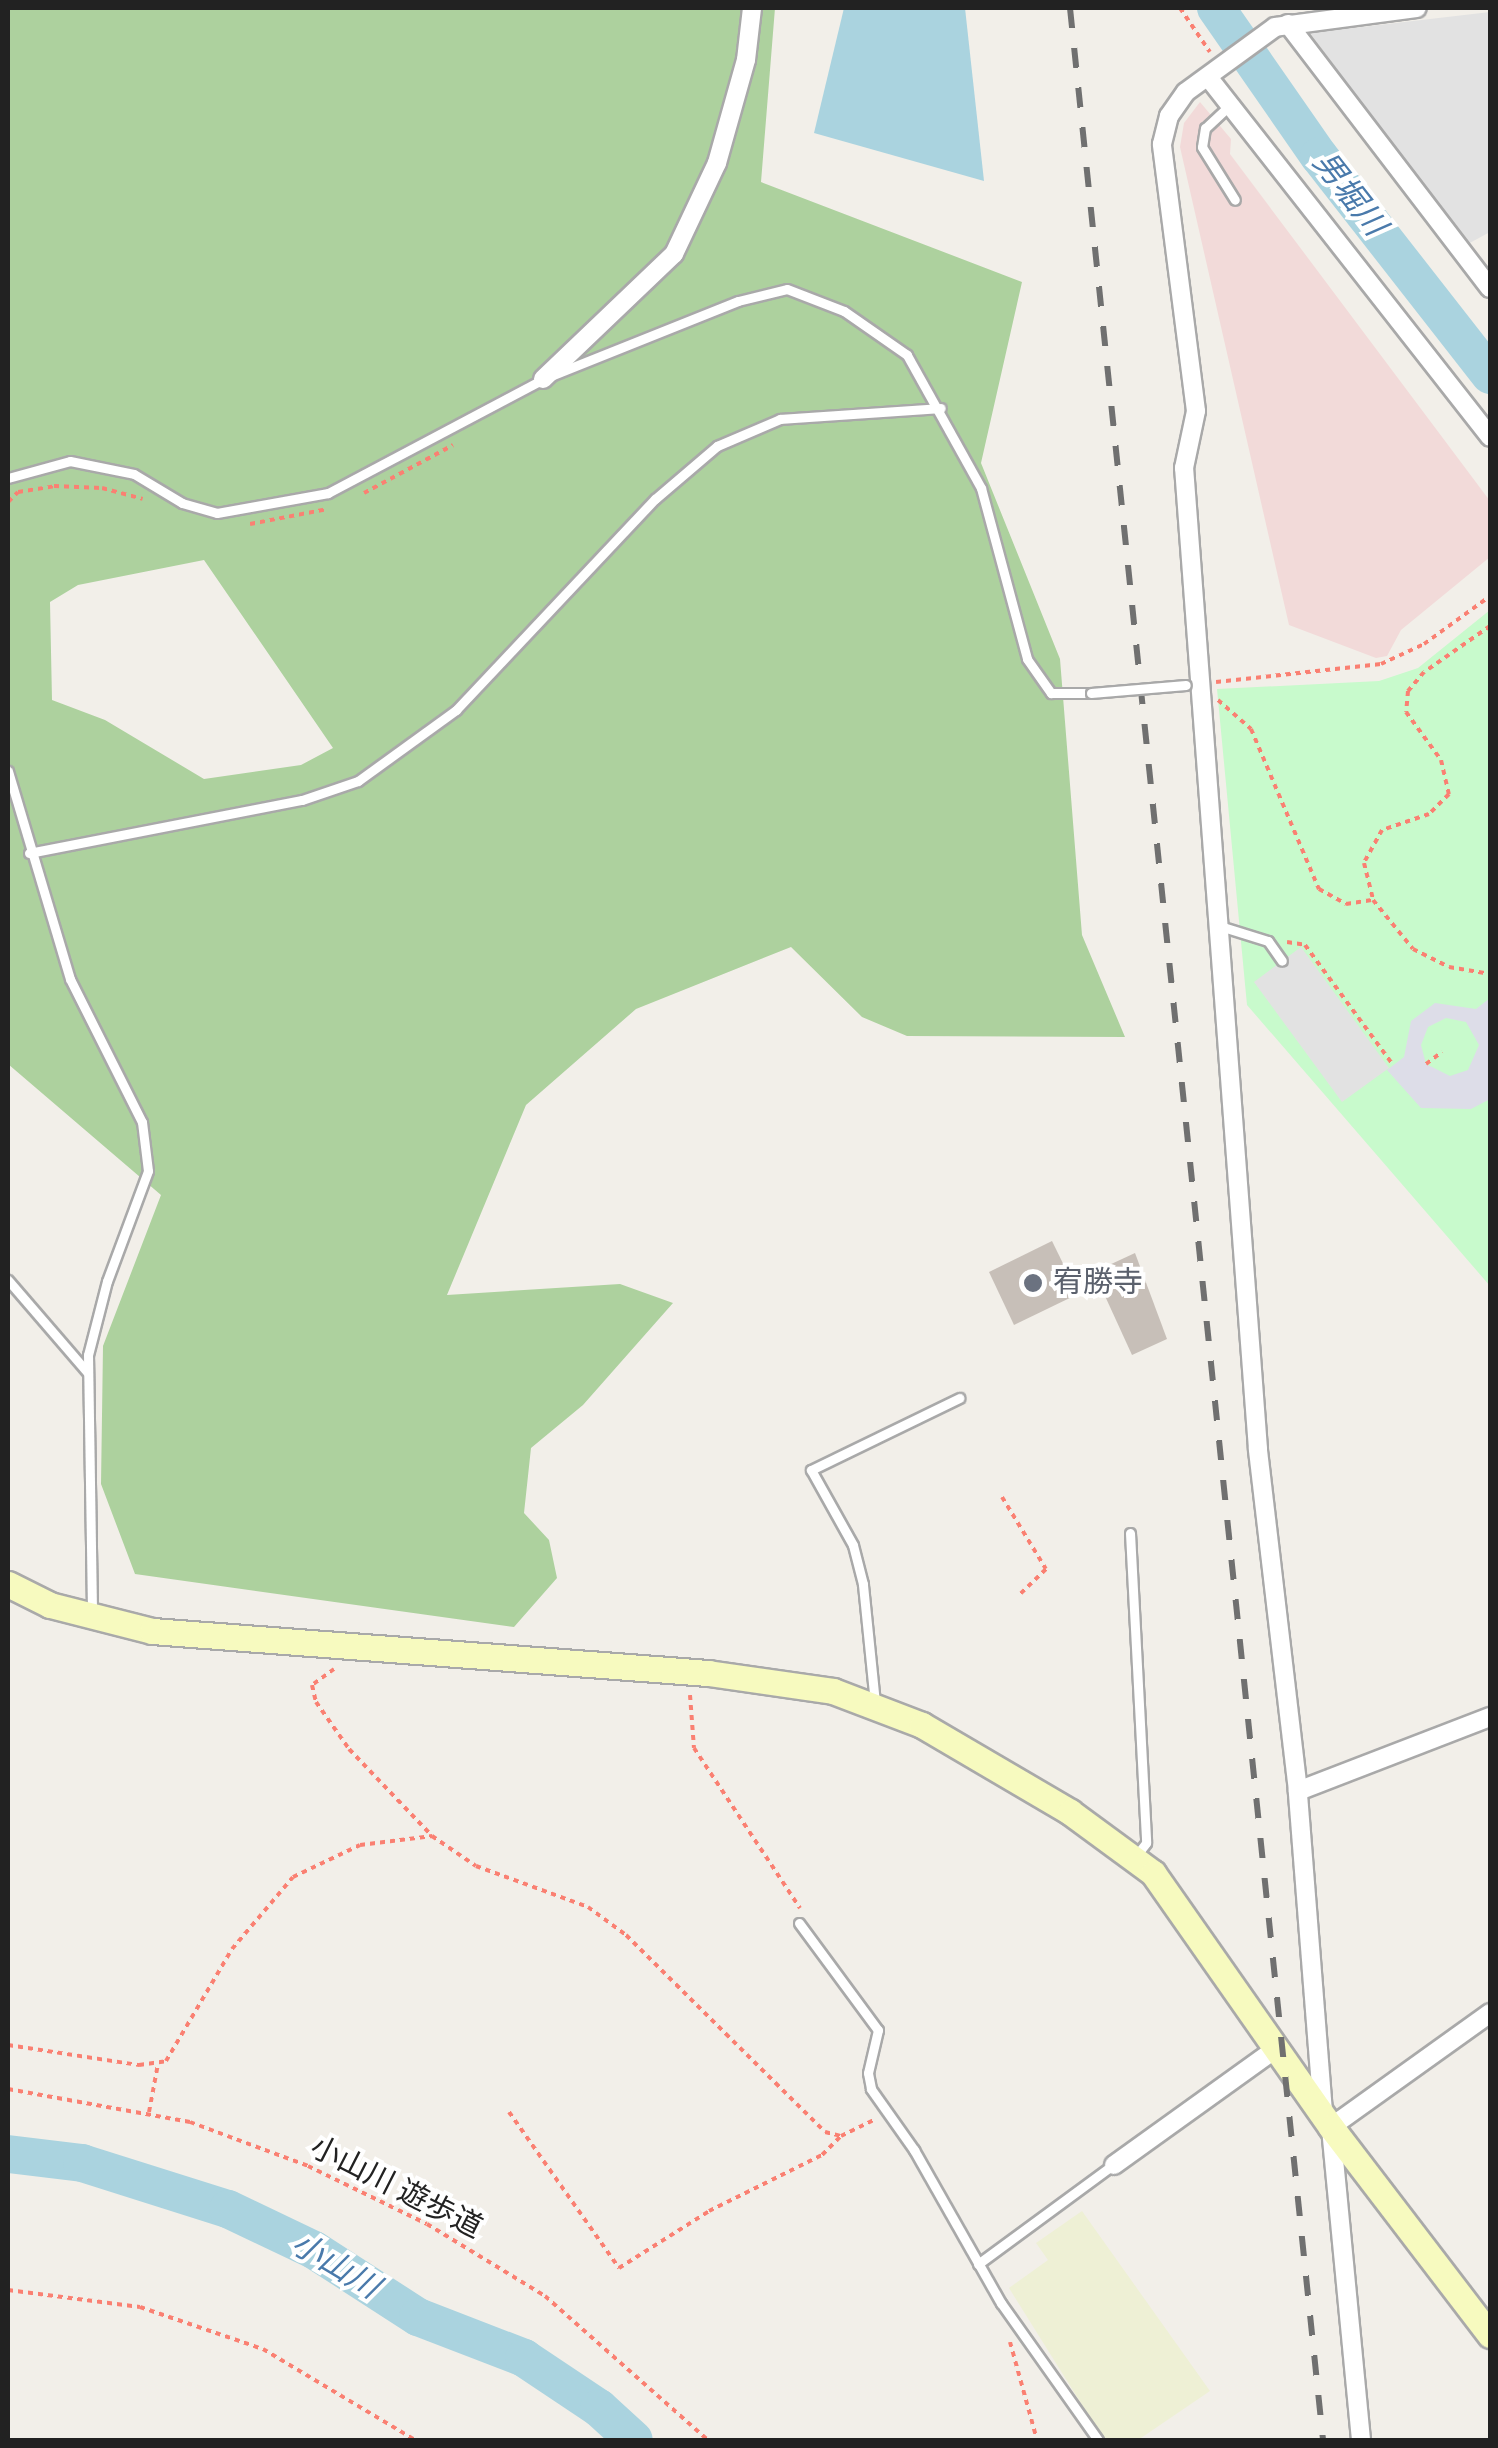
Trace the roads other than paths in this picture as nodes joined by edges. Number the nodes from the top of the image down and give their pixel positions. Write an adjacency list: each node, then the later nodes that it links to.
1 (752, 8): 8 (street)
2 (1417, 8): 3 (street)
3 (1279, 27): 4 (street); 7 (street)
4 (1219, 69): 5 (street); 12 (street)
5 (1230, 105): 6 (lane); 10 (street)
6 (1235, 200)
7 (1490, 288)
8 (543, 379): 9 (lane); 11 (lane)
9 (941, 408): 12 (lane, bridge); 14 (lane)
10 (1490, 436)
11 (8, 478)
12 (1198, 688): 15 (street)
13 (8, 771): 14 (lane)
14 (28, 852): 18 (lane)
15 (1223, 927): 16 (lane); 25 (street)
16 (1282, 961)
17 (8, 1280): 18 (lane)
18 (88, 1374): 22 (lane)
19 (959, 1398): 23 (lane)
20 (1130, 1534): 26 (lane)
21 (8, 1584): 22 (street)
22 (91, 1616): 23 (street)
23 (874, 1703): 26 (street)
24 (1490, 1717): 25 (street)
25 (1298, 1792): 30 (street)
26 (1136, 1856): 29 (street)
27 (799, 1923): 32 (lane)
28 (1490, 2013): 30 (street)
29 (1277, 2048): 30 (street); 31 (street)
30 (1327, 2122): 33 (street); 35 (street)
31 (1114, 2165): 32 (lane)
32 (978, 2264): 34 (lane)
33 (1490, 2335)
34 (1098, 2440)
35 (1362, 2440)

